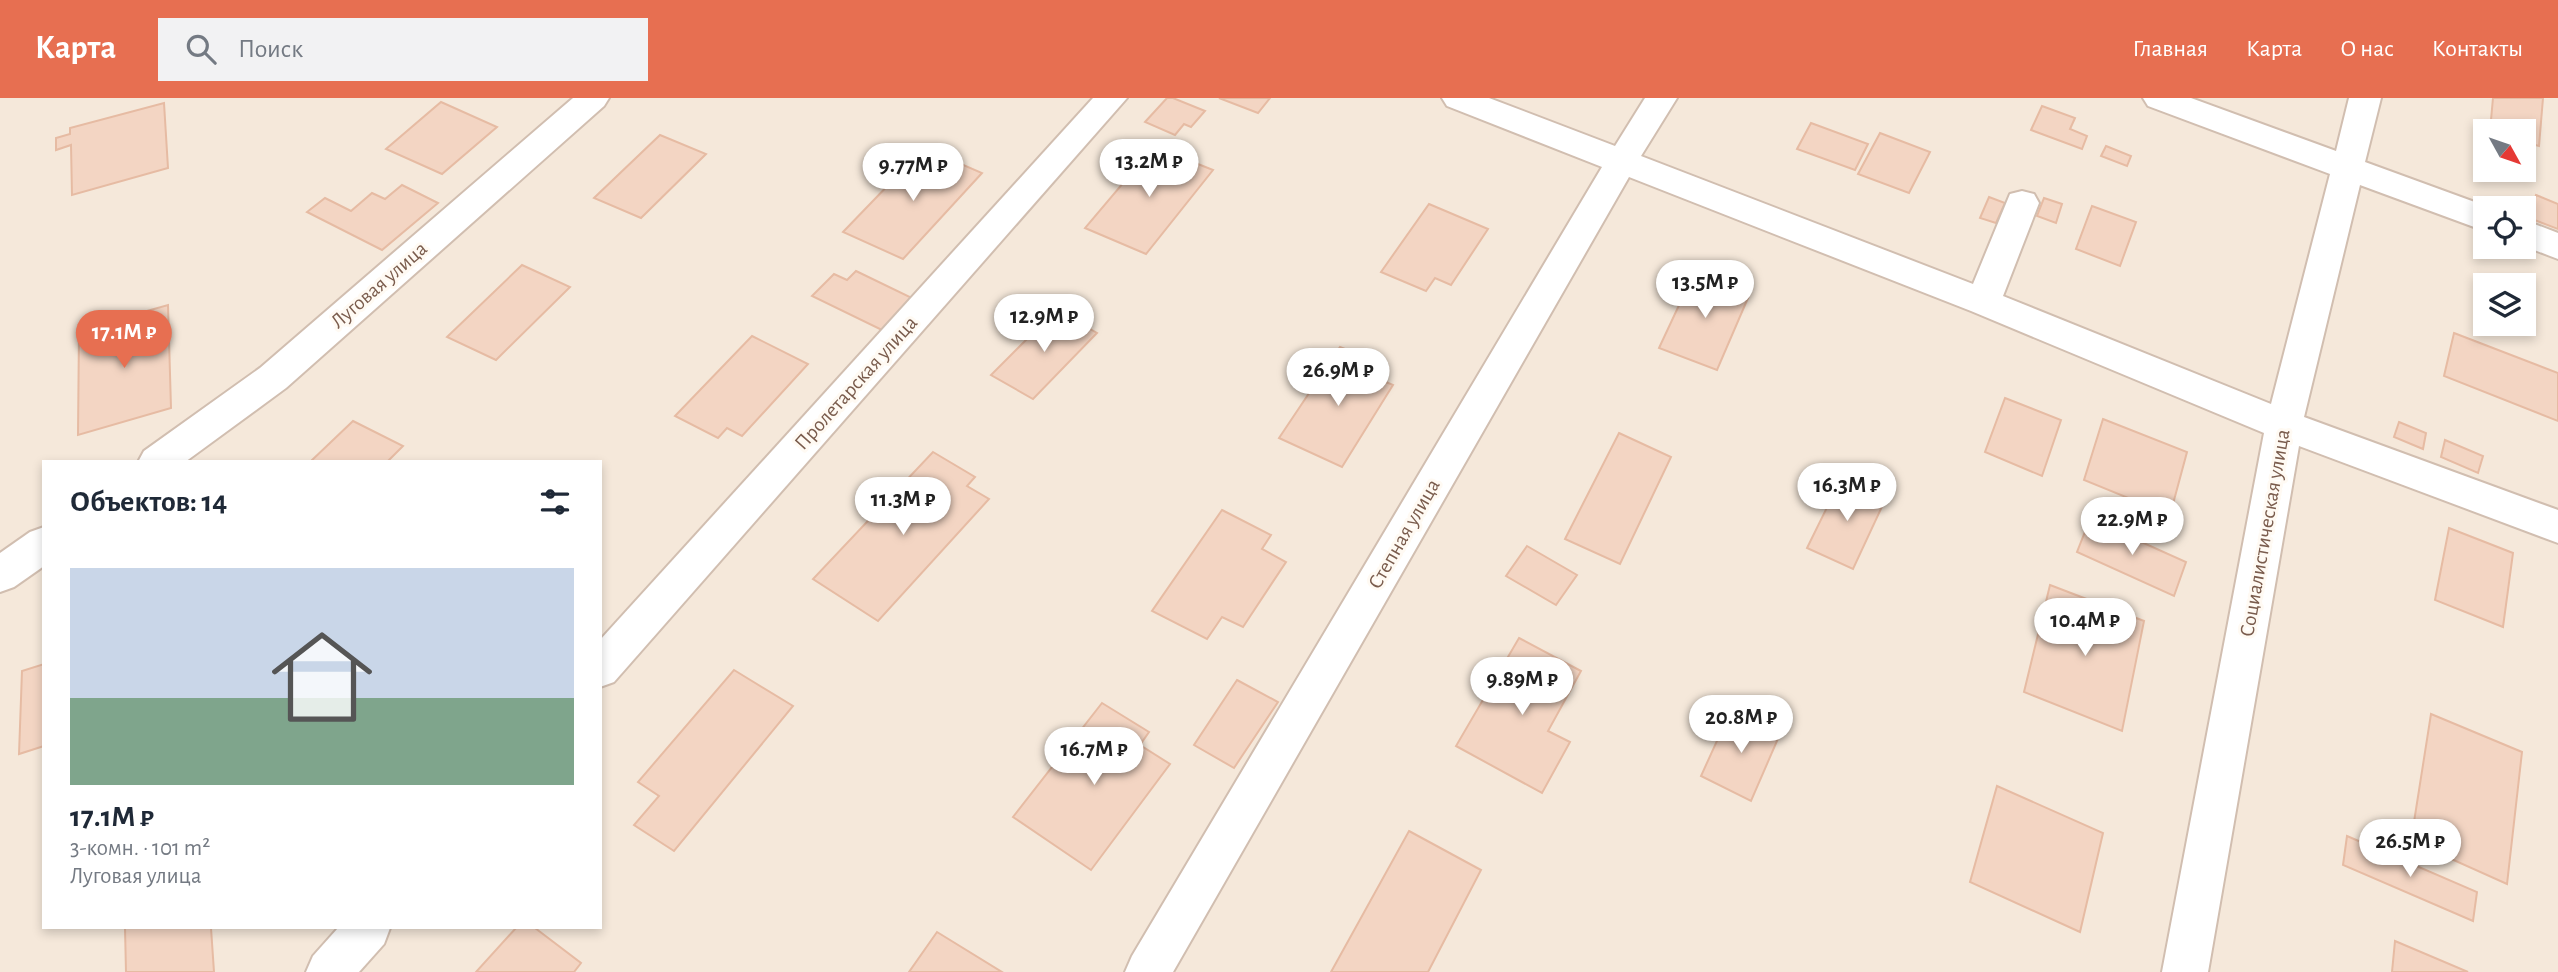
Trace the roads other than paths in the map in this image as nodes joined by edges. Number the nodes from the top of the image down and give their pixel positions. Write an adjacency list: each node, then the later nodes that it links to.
1 (593, 98): 15 (street, Луговая улица)
2 (1111, 98): 19 (street, Пролетарская улица)
3 (1458, 98): 7 (street)
4 (1661, 98): 7 (street, Степная улица)
5 (2159, 98): 8 (street)
6 (2365, 98): 8 (street, Социалистическая улица)
7 (1621, 163): 13 (street); 22 (street, Степная улица)
8 (2349, 168): 10 (street); 14 (street, Социалистическая улица)
9 (2022, 202): 13 (street)
10 (2473, 214)
11 (2536, 238): 12 (street)
12 (2558, 246)
13 (1983, 302): 14 (street)
14 (2284, 425): 16 (street); 23 (street, Социалистическая улица)
15 (160, 460)
16 (2558, 527)
17 (42, 545): 18 (street)
18 (0, 575)
19 (602, 666)
20 (367, 929): 21 (street)
21 (329, 972)
22 (1148, 972)
23 (2185, 972)

